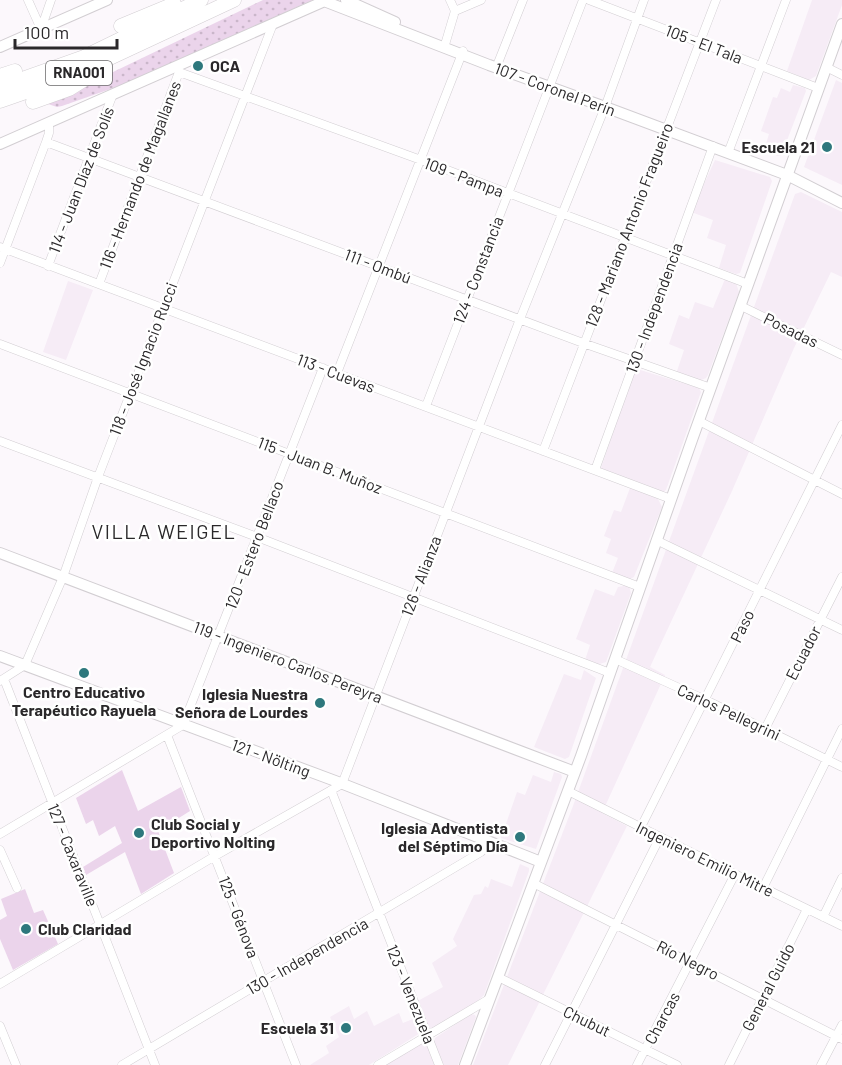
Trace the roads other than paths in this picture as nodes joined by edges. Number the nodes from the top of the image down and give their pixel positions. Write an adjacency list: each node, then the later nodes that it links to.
1 (28, 0): 22 (street)
2 (51, 0): 22 (street)
3 (107, 0): 22 (street)
4 (187, 0): 21 (highway)
5 (201, 0): 36 (highway, RNA001)
6 (234, 0): 23 (highway, RNA001)
7 (346, 0): 25 (street, 107 - Coronel Perín)
8 (450, 0): 17 (street)
9 (481, 0): 17 (street)
10 (523, 0): 28 (street)
11 (583, 0): 35 (street, 124 - Constancia)
12 (590, 0): 18 (street, 105 - El Tala)
13 (644, 0): 18 (street, 126 - Alianza)
14 (716, 0): 24 (street, 128 - Mariano Antonio Fragueiro)
15 (786, 0): 29 (street)
16 (326, 1): 19 (street); 25 (street, 107 - Coronel Perín)
17 (455, 11): 25 (street)
18 (638, 18): 24 (street, 105 - El Tala); 42 (street, 126 - Alianza)
19 (273, 24): 31 (street); 39 (street, 118 - José Ignacio Rucci)
20 (842, 24): 30 (street)
21 (122, 26)
22 (41, 29): 26 (street)
23 (148, 40): 40 (highway, RNA001); 41 (highway)
24 (701, 42): 29 (street, 105 - El Tala); 44 (street, 128 - Mariano Antonio Fragueiro)
25 (445, 45): 27 (street, 107 - Coronel Perín)
26 (0, 47)
27 (463, 52): 28 (street, 107 - Coronel Perín); 50 (street)
28 (497, 65): 35 (street, 107 - Coronel Perín)
29 (760, 66): 37 (street, 105 - El Tala); 48 (street)
30 (826, 67): 33 (street); 37 (street)
31 (178, 69): 38 (street); 39 (street, 109 - Pampa); 52 (street, 116 - Hernando de Magallanes)
32 (15, 71): 34 (highway)
33 (842, 75)
34 (0, 76)
35 (551, 83): 42 (street, 107 - Coronel Perín); 53 (street, 124 - Constancia)
36 (0, 87)
37 (818, 88): 51 (street)
38 (113, 94): 43 (street); 49 (street, 114 - Juan Díaz de Solís)
39 (244, 96): 50 (street, 109 - Pampa); 55 (street, 118 - José Ignacio Rucci)
40 (0, 101)
41 (33, 102)
42 (606, 103): 44 (street, 107 - Coronel Perín); 57 (street, 126 - Alianza)
43 (49, 122): 45 (street); 46 (street)
44 (669, 126): 47 (street, 107 - Coronel Perín); 48 (street, 107 - Coronel Perín); 58 (street, 128 - Mariano Antonio Fragueiro)
45 (46, 142): 49 (street, 111 - Ombú); 59 (street)
46 (0, 144)
47 (713, 146): 48 (street, 107 - Coronel Perín); 60 (street, 130 - Independencia)
48 (729, 151): 51 (street, 107 - Coronel Perín)
49 (88, 160): 52 (street, 111 - Ombú); 62 (street, 114 - Juan Díaz de Solís)
50 (421, 160): 53 (street, 109 - Pampa); 63 (street)
51 (788, 172): 54 (street); 56 (street); 65 (street)
52 (139, 178): 55 (street, 111 - Ombú); 64 (street, 116 - Hernando de Magallanes)
53 (508, 193): 57 (street, 109 - Pampa); 66 (street, 124 - Constancia)
54 (842, 196)
55 (203, 201): 63 (street, 111 - Ombú); 68 (street, 118 - José Ignacio Rucci)
56 (842, 203)
57 (563, 213): 58 (street, 109 - Pampa); 69 (street, 126 - Alianza)
58 (625, 238): 60 (street, 109 - Pampa); 70 (street, 128 - Mariano Antonio Fragueiro)
59 (3, 248): 61 (street); 62 (street, 113 - Cuevas)
60 (674, 257): 65 (street, 109 - Pampa); 73 (street, 130 - Independencia)
61 (0, 262)
62 (48, 266): 64 (street, 113 - Cuevas)
63 (379, 267): 66 (street, 111 - Ombú); 75 (street)
64 (99, 284): 68 (street, 113 - Cuevas)
65 (748, 284): 67 (street)
66 (468, 300): 69 (street, 111 - Ombú); 78 (street, 124 - Constancia)
67 (741, 306): 72 (street, Posadas); 76 (street)
68 (162, 308): 74 (street, 113 - Cuevas); 77 (street, 118 - José Ignacio Rucci)
69 (520, 319): 70 (street, 111 - Ombú); 81 (street, 126 - Alianza)
70 (583, 343): 73 (street, 111 - Ombú); 83 (street, 128 - Mariano Antonio Fragueiro)
71 (0, 344): 77 (street, 115 - Juan B. Muñoz)
72 (842, 355)
73 (635, 362): 76 (street, 111 - Ombú); 85 (street, 130 - Independencia)
74 (323, 368): 75 (street, 113 - Cuevas); 84 (street, 120 - Estero Bellaco)
75 (338, 373): 78 (street, 113 - Cuevas)
76 (711, 388): 79 (street)
77 (130, 394): 84 (street, 115 - Juan B. Muñoz); 86 (street, 118 - José Ignacio Rucci)
78 (426, 406): 81 (street, 113 - Cuevas)
79 (699, 421): 87 (street); 89 (street)
80 (842, 425): 87 (street, Paso)
81 (478, 427): 83 (street, 113 - Cuevas); 90 (street, 126 - Alianza)
82 (0, 441): 86 (street)
83 (543, 451): 85 (street, 113 - Cuevas)
84 (289, 452): 90 (street, 115 - Juan B. Muñoz); 91 (street, 120 - Estero Bellaco)
85 (595, 470): 89 (street, 113 - Cuevas)
86 (98, 477): 91 (street); 95 (street, 118 - José Ignacio Rucci)
87 (814, 480): 88 (street); 97 (street, Paso)
88 (842, 494)
89 (671, 499): 92 (street)
90 (445, 513): 96 (street, 115 - Juan B. Muñoz); 98 (street, 126 - Alianza)
91 (257, 537): 98 (street); 101 (street, 120 - Estero Bellaco)
92 (656, 540): 96 (street); 97 (street)
93 (0, 553): 95 (street, 119 - Ingeniero Carlos Pereyra)
94 (842, 577): 99 (street, Ecuador)
95 (63, 578): 101 (street, 119 - Ingeniero Carlos Pereyra); 104 (street, 118 - José Ignacio Rucci)
96 (640, 587): 103 (street)
97 (760, 590): 99 (street); 108 (street, Paso)
98 (413, 597): 105 (street); 107 (street, 126 - Alianza)
99 (820, 619): 100 (street); 110 (street, Ecuador)
100 (842, 630)
101 (219, 636): 107 (street, 119 - Ingeniero Carlos Pereyra); 109 (street, 120 - Estero Bellaco)
102 (0, 656): 104 (street, 121 - Nölting)
103 (615, 659): 105 (street); 108 (street, Carlos Pellegrini)
104 (25, 665): 106 (street); 109 (street, 121 - Nölting)
105 (610, 673): 115 (street)
106 (2, 680): 119 (street, 127 - Caxaraville)
107 (375, 696): 115 (street, 119 - Ingeniero Carlos Pereyra); 116 (street, 126 - Alianza)
108 (706, 700): 110 (street, Carlos Pellegrini); 120 (street, Paso)
109 (183, 725): 112 (street); 116 (street, 121 - Nölting)
110 (765, 729): 113 (street, Carlos Pellegrini)
111 (842, 729): 113 (street)
112 (167, 735): 119 (street); 125 (street, 125 - Génova)
113 (827, 759): 114 (street, Carlos Pellegrini); 131 (street)
114 (842, 767)
115 (575, 772): 118 (street)
116 (342, 784): 117 (street); 123 (street, 121 - Nölting)
117 (331, 790): 125 (street); 133 (street, 123 - Venezuela)
118 (568, 791): 120 (street, Ingeniero Emilio Mitre); 126 (street)
119 (52, 803): 121 (street); 135 (street, 127 - Caxaraville)
120 (641, 827): 122 (street, Ingeniero Emilio Mitre)
121 (0, 834)
122 (660, 837): 127 (street, Ingeniero Emilio Mitre); 136 (street)
123 (489, 843): 126 (street, 121 - Nölting); 133 (street, 130 - Independencia)
124 (0, 850): 130 (street)
125 (215, 856): 135 (street); 140 (street, 125 - Génova)
126 (541, 862): 129 (street)
127 (735, 874): 131 (street, Ingeniero Emilio Mitre); 138 (street, Charcas)
128 (842, 878): 134 (street)
129 (533, 883): 136 (street, Río Negro); 139 (street)
130 (17, 888)
131 (763, 888): 132 (street, Ingeniero Emilio Mitre)
132 (807, 909): 134 (street, Ingeniero Emilio Mitre); 142 (street, General Guido)
133 (379, 913): 140 (street, 130 - Independencia); 147 (street, 123 - Venezuela)
134 (823, 916): 137 (street, Ingeniero Emilio Mitre)
135 (101, 924): 141 (street); 149 (street, 127 - Caxaraville)
136 (616, 924): 138 (street, Río Negro); 144 (street)
137 (842, 926)
138 (692, 961): 142 (street, Río Negro); 150 (street, Charcas)
139 (498, 977): 143 (street); 144 (street, Chubut)
140 (264, 981): 149 (street, 130 - Independencia); 154 (street, 125 - Génova)
141 (0, 984)
142 (762, 998): 148 (street, Río Negro); 161 (street, General Guido)
143 (489, 999): 147 (street); 157 (street)
144 (572, 1013): 150 (street, Chubut); 158 (street)
145 (842, 1025): 148 (street)
146 (0, 1026): 151 (street)
147 (428, 1035): 155 (street); 156 (street, 123 - Venezuela)
148 (839, 1037): 162 (street)
149 (149, 1049): 152 (street, 130 - Independencia); 153 (street, 127 - Caxaraville)
150 (645, 1049): 159 (street, Charcas); 160 (street, Chubut)
151 (16, 1065)
152 (122, 1065)
153 (155, 1065)
154 (296, 1065)
155 (378, 1065)
156 (440, 1065)
157 (465, 1065)
158 (545, 1065)
159 (637, 1065)
160 (677, 1065)
161 (729, 1065)
162 (821, 1065)

